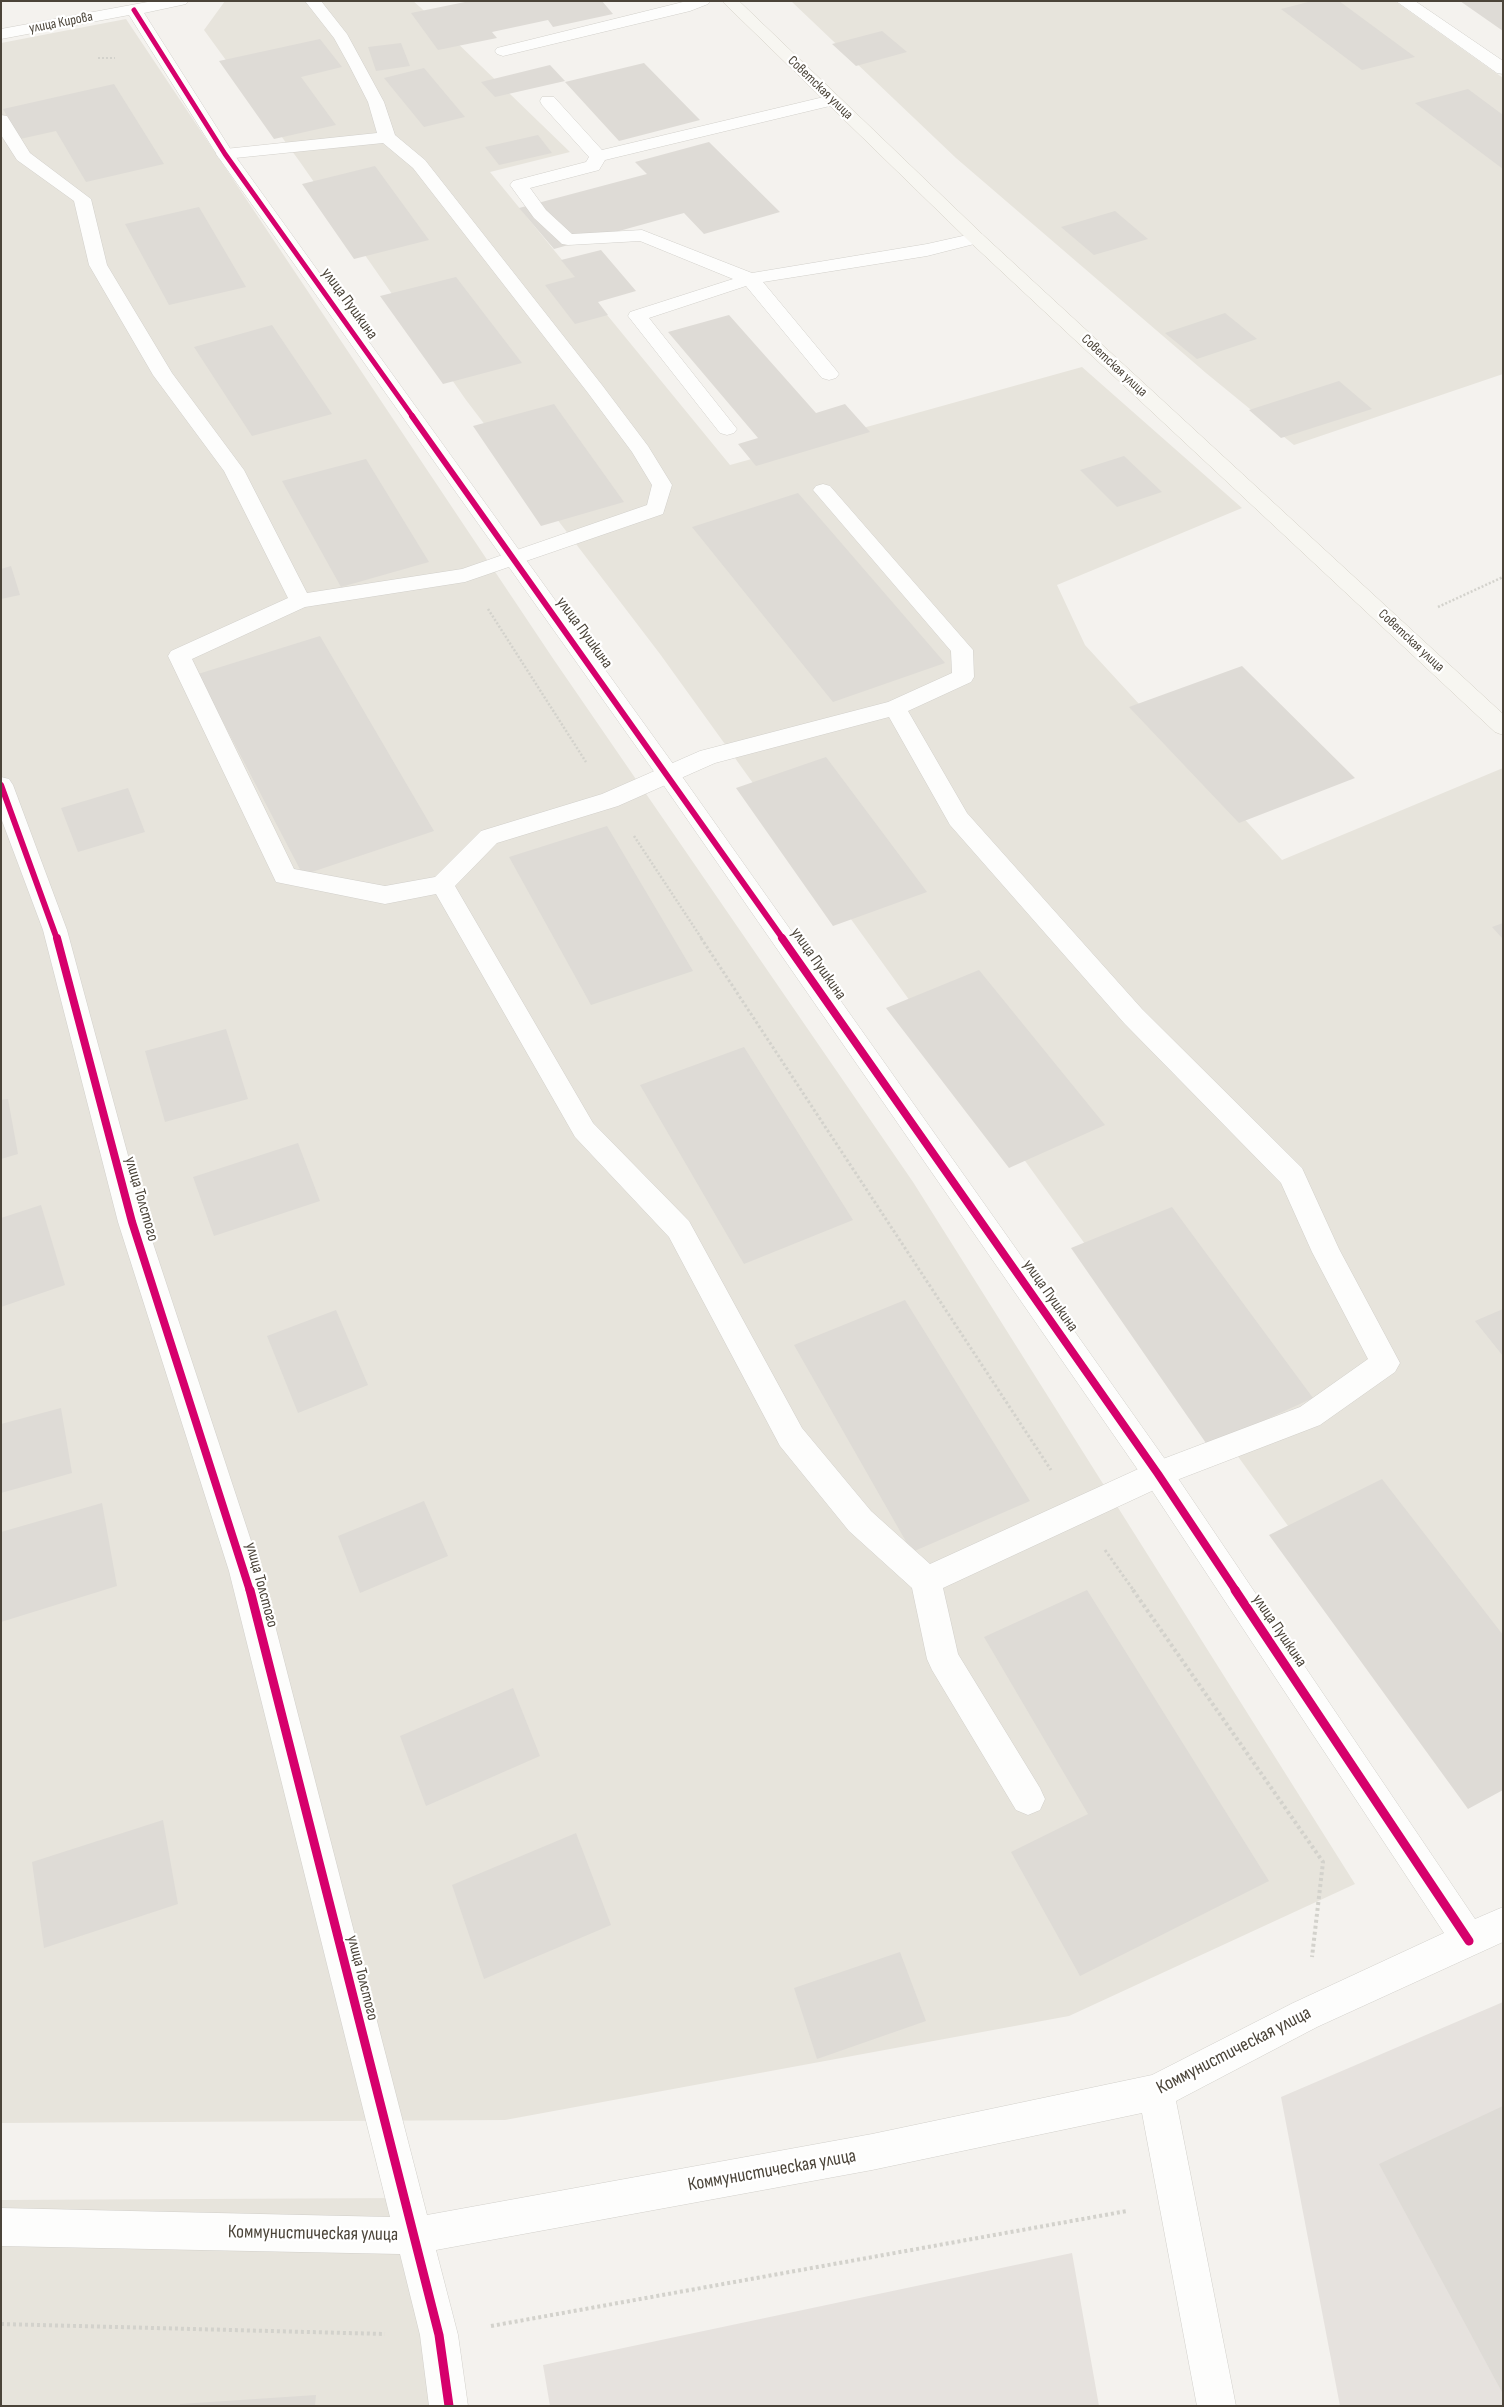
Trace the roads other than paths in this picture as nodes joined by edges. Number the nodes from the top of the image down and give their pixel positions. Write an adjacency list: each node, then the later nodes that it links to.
1 (180, 1): 6 (street, улица Кирова)
2 (313, 1): 13 (street)
3 (702, 1): 8 (street)
4 (730, 1): 10 (main road, Советская улица)
5 (1404, 1): 9 (street)
6 (131, 6): 7 (street, улица Кирова); 14 (street, улица Пушкина)
7 (1, 34)
8 (503, 51)
9 (1503, 69)
10 (832, 100): 15 (street); 16 (main road, Советская улица)
11 (548, 101): 15 (street)
12 (1, 120): 22 (street)
13 (386, 137): 14 (street); 21 (street)
14 (225, 154): 21 (street, улица Пушкина)
15 (598, 156): 17 (street)
16 (976, 238): 17 (street); 24 (main road, Советская улица)
17 (750, 279): 18 (street); 19 (street)
18 (829, 374)
19 (727, 429)
20 (823, 490): 23 (street)
21 (513, 558): 22 (street); 25 (street, улица Пушкина)
22 (300, 600): 27 (street)
23 (895, 708): 25 (street); 28 (street)
24 (1503, 727)
25 (668, 774): 27 (street); 28 (street, улица Пушкина)
26 (1, 785): 35 (street, улица Толстого)
27 (442, 884): 29 (street)
28 (1158, 1474): 29 (street); 32 (street, улица Пушкина)
29 (926, 1581): 30 (street)
30 (1028, 1799)
31 (1503, 1924): 32 (street, Коммунистическая улица)
32 (1469, 1941): 33 (street, Коммунистическая улица)
33 (1156, 2092): 35 (street, Коммунистическая улица); 37 (street)
34 (1, 2227): 35 (street, Коммунистическая улица)
35 (414, 2236): 36 (street, улица Толстого)
36 (449, 2406)
37 (1217, 2406)

